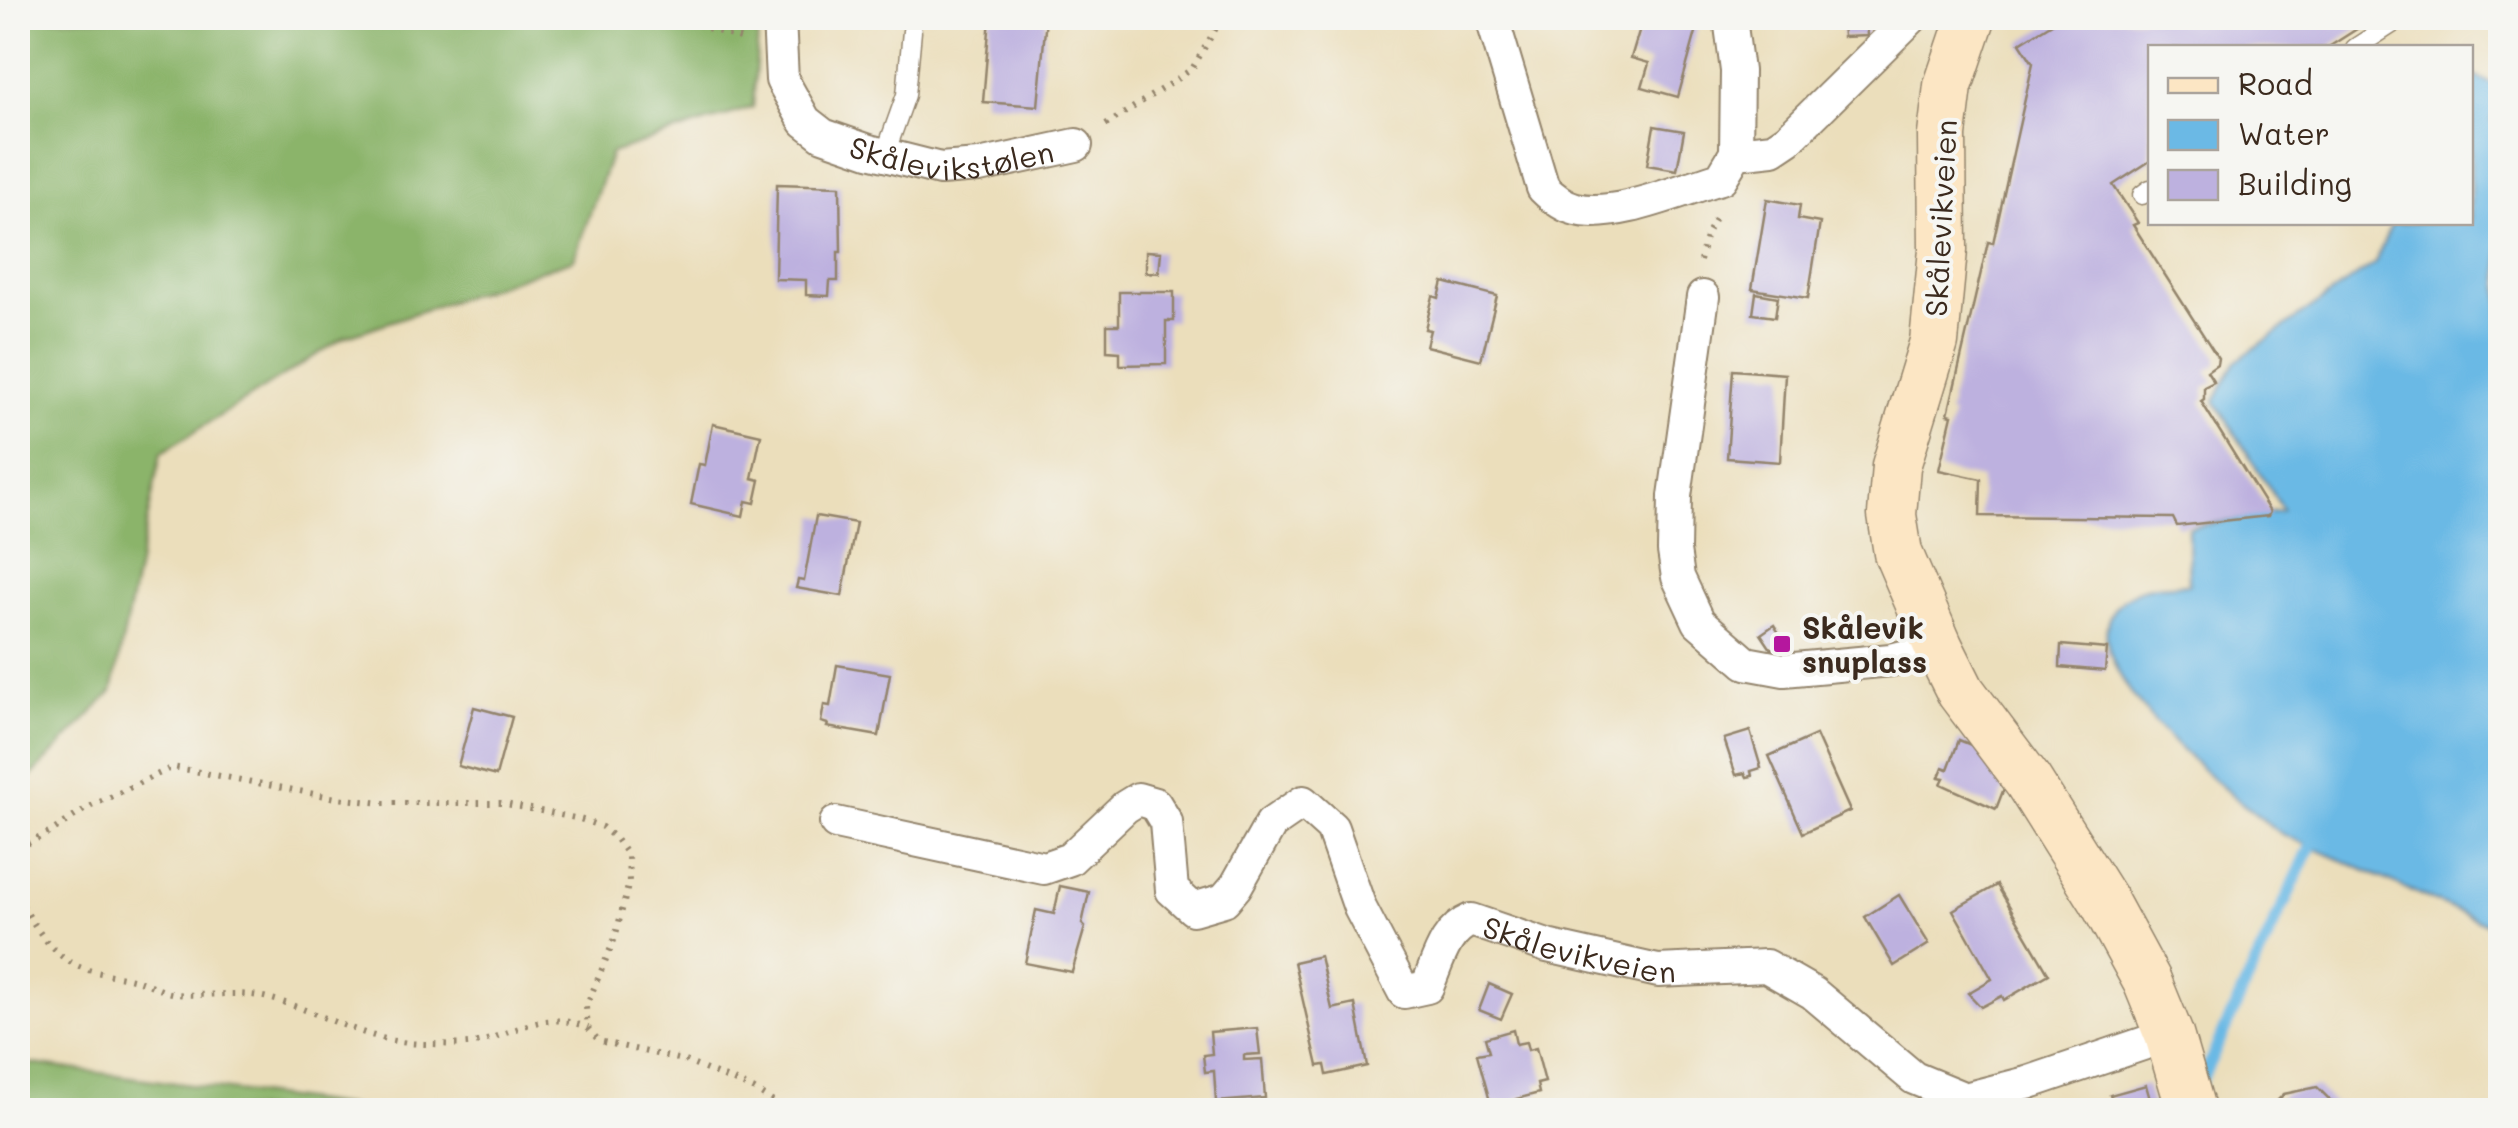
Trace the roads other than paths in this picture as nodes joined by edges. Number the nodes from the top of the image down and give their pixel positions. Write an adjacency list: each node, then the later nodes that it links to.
1 (779, 18): 12 (street, Skålevikstølen)
2 (1492, 18): 13 (street)
3 (1730, 18): 13 (street)
4 (1912, 18): 13 (street)
5 (1971, 18): 15 (main road, Skålevikveien)
6 (2408, 18): 10 (lane)
7 (2485, 18): 8 (lane)
8 (2500, 21)
9 (912, 31): 12 (lane)
10 (2360, 45)
11 (1076, 145): 12 (street, Skålevikstølen)
12 (885, 154)
13 (1729, 166)
14 (1703, 297): 15 (street)
15 (1938, 648): 17 (main road, Skålevikveien)
16 (836, 823): 17 (street, Skålevikveien)
17 (2169, 1035): 18 (main road, Skålevikveien)
18 (2192, 1110)

